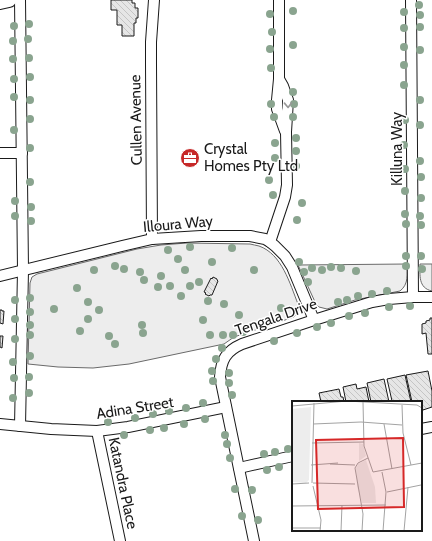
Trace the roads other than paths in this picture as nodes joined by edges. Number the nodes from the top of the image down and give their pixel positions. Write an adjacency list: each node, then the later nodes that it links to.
1 (9, 0): 6 (street)
2 (20, 0): 8 (street)
3 (154, 0): 9 (street, Cullen Avenue)
4 (279, 0): 10 (street)
5 (411, 0): 13 (street, Killuna Way)
6 (0, 2)
7 (0, 153): 8 (street)
8 (22, 153): 11 (street)
9 (152, 239): 10 (street, Illoura Way); 11 (street, Illoura Way)
10 (270, 242): 15 (street, Illoura Way)
11 (23, 270): 12 (street, Illoura Way); 18 (street)
12 (0, 276)
13 (413, 297): 14 (street, Tengala Drive); 15 (street, Tengala Drive)
14 (432, 297)
15 (314, 320): 16 (street, Tengala Drive)
16 (226, 407): 21 (street, Adina Street); 23 (street, Tengala Drive)
17 (0, 424): 18 (street, Adina Street)
18 (20, 426): 21 (street, Adina Street)
19 (432, 427): 20 (street)
20 (422, 429)
21 (97, 431): 24 (street, Katandra Place)
22 (292, 456): 23 (street)
23 (239, 468): 25 (street, Tengala Drive)
24 (120, 541)
25 (254, 541)

